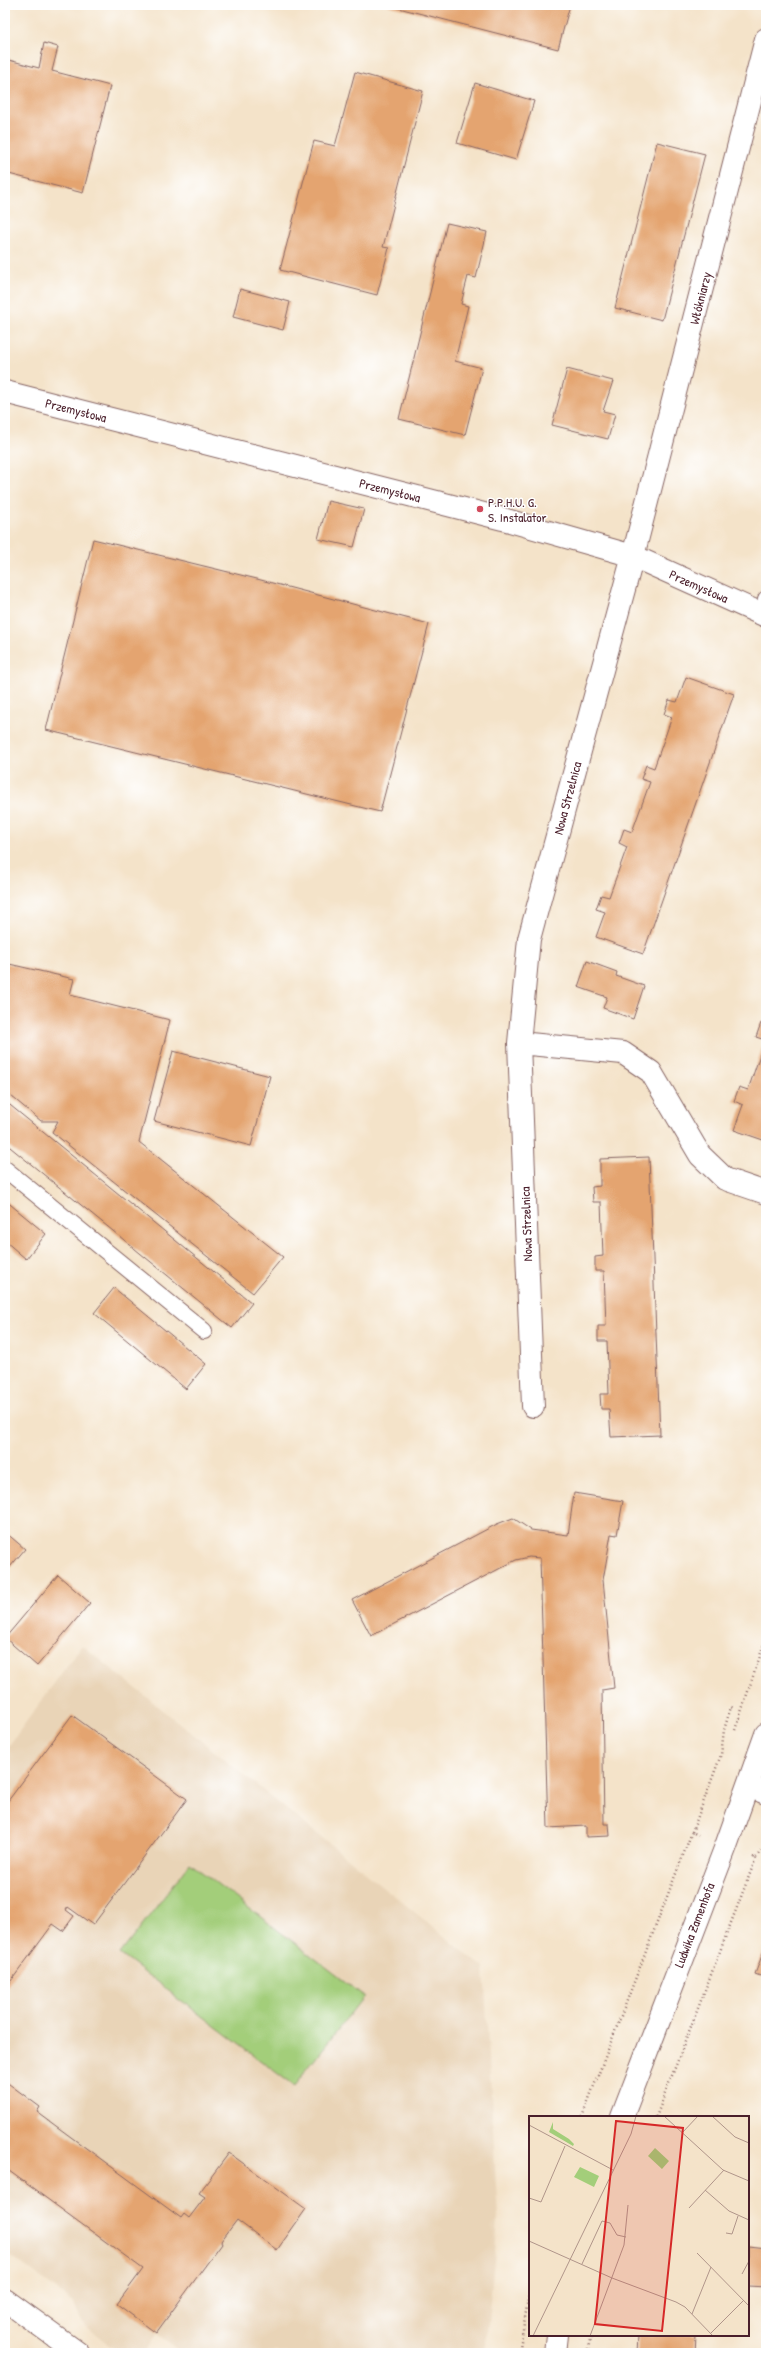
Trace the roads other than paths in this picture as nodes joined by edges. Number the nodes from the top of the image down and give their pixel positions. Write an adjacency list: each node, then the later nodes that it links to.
1 (766, 39): 3 (street, Włókniarzy)
2 (5, 392): 3 (street, Przemysłowa)
3 (633, 556): 4 (street, Przemysłowa); 5 (street, Nowa Strzelnica)
4 (764, 610)
5 (519, 1043): 7 (street); 9 (street, Nowa Strzelnica)
6 (5, 1169): 8 (lane)
7 (766, 1193)
8 (204, 1331)
9 (533, 1406)
10 (766, 1734): 11 (street, Ludwika Zamenhofa)
11 (757, 1790): 12 (street, Ludwika Zamenhofa)
12 (622, 2116)
13 (5, 2300): 15 (street)
14 (558, 2336): 16 (street)
15 (78, 2353)
16 (555, 2353)

